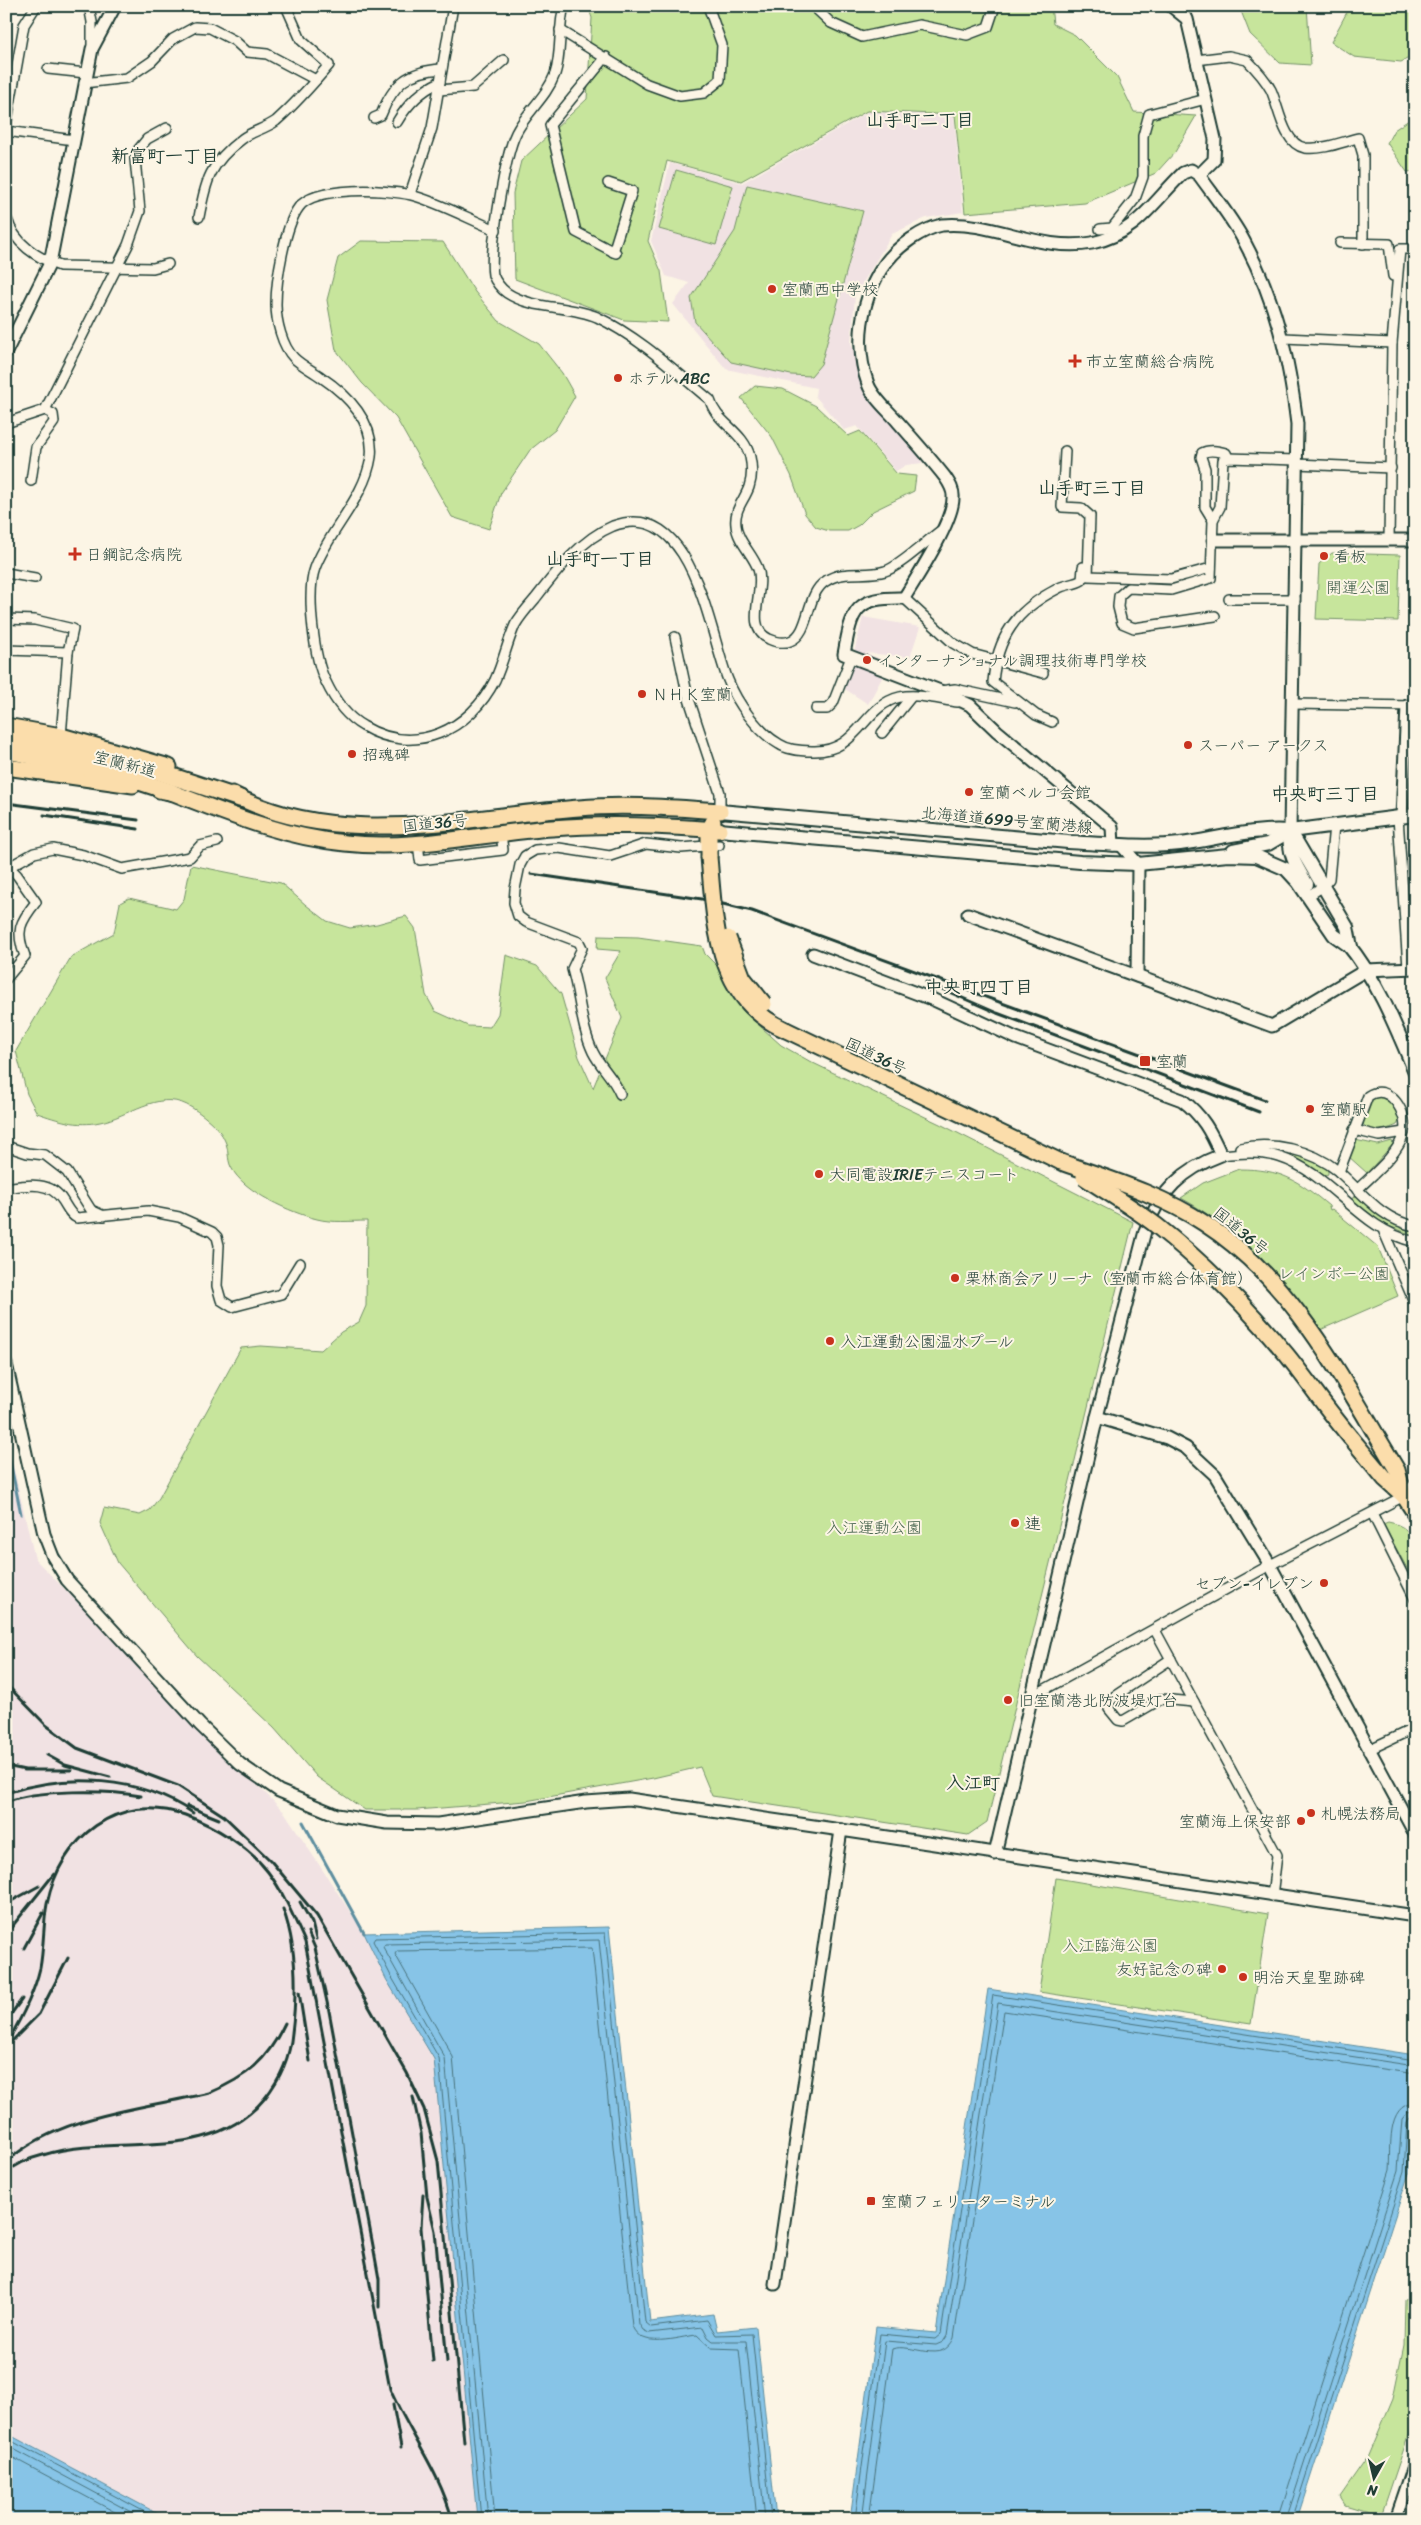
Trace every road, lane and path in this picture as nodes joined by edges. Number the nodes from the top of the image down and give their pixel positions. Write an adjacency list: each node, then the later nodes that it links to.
1 (36, 6): 24 (street)
2 (89, 6): 12 (street)
3 (116, 6): 12 (street)
4 (286, 6): 19 (street)
5 (453, 6): 16 (street)
6 (564, 6): 11 (street)
7 (708, 6): 13 (street)
8 (813, 6): 9 (street)
9 (995, 6)
10 (1171, 6): 15 (street)
11 (560, 30): 13 (street); 33 (street)
12 (92, 49): 18 (street)
13 (606, 57): 29 (street)
14 (504, 60): 20 (street)
15 (1196, 60): 21 (street); 36 (street)
16 (442, 69): 20 (street); 22 (street)
17 (48, 70): 18 (street)
18 (85, 78): 19 (street); 27 (street)
19 (316, 80): 31 (street)
20 (439, 86): 23 (street); 30 (street)
21 (1206, 99): 28 (street); 34 (street)
22 (374, 118)
23 (397, 122)
24 (6, 127)
25 (167, 128): 40 (street)
26 (6, 131): 27 (street)
27 (74, 140): 38 (street)
28 (1199, 174): 42 (street); 53 (street)
29 (608, 183)
30 (410, 194): 33 (street); 74 (street)
31 (199, 217)
32 (7, 219): 38 (street)
33 (496, 230): 53 (street)
34 (1100, 230)
35 (1340, 244): 36 (street)
36 (1363, 244): 41 (street)
37 (1415, 249): 41 (street)
38 (50, 263): 40 (street); 44 (street)
39 (168, 264): 40 (street)
40 (117, 266): 45 (street)
41 (1396, 296): 43 (street)
42 (1284, 338): 43 (street); 49 (street)
43 (1392, 343): 50 (street)
44 (6, 352)
45 (45, 410): 46 (street); 51 (street)
46 (6, 424)
47 (1065, 451): 58 (street)
48 (1228, 458): 49 (street); 52 (street); 52 (street)
49 (1296, 462): 50 (street); 54 (street)
50 (1391, 468): 56 (street)
51 (31, 481)
52 (1213, 520): 55 (street)
53 (944, 528): 62 (street)
54 (1296, 539): 55 (street); 56 (street); 64 (street)
55 (1213, 540): 59 (street)
56 (1389, 540): 57 (street)
57 (1415, 540)
58 (1088, 560): 59 (street); 71 (street)
59 (1212, 568): 65 (street)
60 (6, 573): 61 (street)
61 (35, 578)
62 (904, 598): 70 (street); 71 (street)
63 (1230, 599): 64 (street)
64 (1295, 599): 77 (street)
65 (1215, 616)
66 (6, 619): 69 (street)
67 (675, 636): 90 (street)
68 (6, 650): 69 (street)
69 (68, 652): 83 (street)
70 (851, 657): 73 (street); 78 (street)
71 (995, 661): 72 (street); 76 (street)
72 (1043, 673)
73 (940, 691): 75 (street); 76 (street)
74 (912, 697): 75 (street); 82 (street)
75 (963, 703): 96 (street)
76 (1018, 703): 80 (street)
77 (1294, 704): 79 (street); 93 (street)
78 (820, 706)
79 (1411, 706): 91 (street)
80 (1052, 722)
81 (6, 726): 83 (highway, 国道36号)
82 (882, 733)
83 (61, 736): 89 (highway, 国道36号)
84 (6, 738): 86 (highway, 室蘭新道)
85 (6, 750): 86 (highway, 室蘭新道)
86 (86, 760): 88 (highway, 室蘭新道); 89 (highway, 室蘭新道)
87 (6, 767): 88 (highway, 国道36号)
88 (171, 792): 95 (highway, 国道36号)
89 (241, 799): 90 (highway, 国道36号)
90 (720, 810): 95 (highway); 96 (main road, 北海道道699号室蘭港線)
91 (1405, 816): 92 (main road, 北海道道699号室蘭港線); 103 (street)
92 (1334, 825): 93 (main road, 北海道道699号室蘭港線); 100 (street)
93 (1290, 831): 96 (main road, 北海道道699号室蘭港線); 97 (main road); 100 (main road)
94 (217, 842): 99 (street)
95 (714, 844): 98 (main road); 108 (street); 113 (highway, 国道36号, bridge)
96 (1117, 845): 98 (street)
97 (1228, 856): 98 (main road); 100 (main road)
98 (1138, 864): 105 (street)
99 (7, 866): 106 (street)
100 (1314, 892): 104 (main road)
101 (968, 914): 105 (street)
102 (813, 954): 112 (street)
103 (1412, 968): 104 (street)
104 (1366, 970): 105 (street); 107 (main road)
105 (1137, 976)
106 (6, 979)
107 (1415, 1072)
108 (620, 1094)
109 (1354, 1130): 110 (street); 110 (street); 114 (street)
110 (1404, 1132): 116 (street)
111 (6, 1146): 117 (street)
112 (1221, 1155): 114 (street); 119 (street); 124 (street)
113 (1061, 1162): 126 (highway, 国道36号, bridge); 126 (highway, 国道36号, bridge)
114 (1339, 1172): 116 (street)
115 (6, 1188): 117 (street)
116 (1357, 1190): 118 (street)
117 (104, 1216): 121 (street)
118 (1415, 1226)
119 (1384, 1232): 120 (street); 122 (street)
120 (1415, 1242)
121 (300, 1264)
122 (1415, 1304)
123 (6, 1364): 137 (street)
124 (1097, 1417): 129 (street); 133 (street)
125 (1415, 1484): 126 (street)
126 (1410, 1495): 127 (street); 128 (highway, 国道36号)
127 (1372, 1513): 129 (street); 130 (street)
128 (1415, 1513)
129 (1270, 1566): 131 (street); 136 (street)
130 (1415, 1599)
131 (1155, 1630): 132 (street); 133 (street)
132 (1171, 1660): 134 (street); 134 (street)
133 (1031, 1697): 139 (street)
134 (1194, 1702): 140 (street)
135 (1415, 1728): 136 (street)
136 (1368, 1750): 138 (street)
137 (841, 1830): 139 (street); 142 (street)
138 (1415, 1834)
139 (995, 1854): 140 (street)
140 (1272, 1896): 141 (street)
141 (1415, 1916)
142 (775, 2284)
143 (1415, 2464): 144 (street)
144 (1396, 2519)

